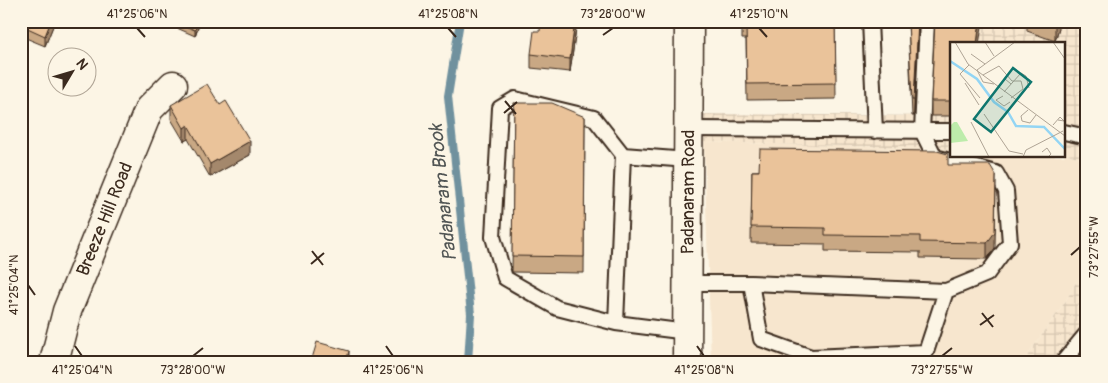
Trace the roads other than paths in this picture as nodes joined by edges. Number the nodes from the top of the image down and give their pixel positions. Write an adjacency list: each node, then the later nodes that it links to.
1 (689, 21): 5 (main road, Padanaram Road)
2 (870, 21): 6 (lane)
3 (927, 21): 7 (lane)
4 (173, 85): 19 (main road, Breeze Hill Road)
5 (688, 129): 6 (lane); 12 (main road, Padanaram Road)
6 (875, 130): 7 (lane)
7 (922, 131): 8 (lane); 15 (lane)
8 (950, 131)
9 (1066, 132): 10 (lane)
10 (1087, 137)
11 (623, 155): 12 (lane); 16 (lane); 16 (lane)
12 (688, 160): 13 (main road, Padanaram Road)
13 (687, 283): 14 (lane); 17 (main road, Padanaram Road)
14 (751, 283): 15 (lane); 15 (lane)
15 (946, 291)
16 (616, 323): 17 (lane)
17 (687, 332): 20 (main road, Padanaram Road)
18 (1087, 333): 21 (lane)
19 (54, 362)
20 (687, 362)
21 (1063, 362)

